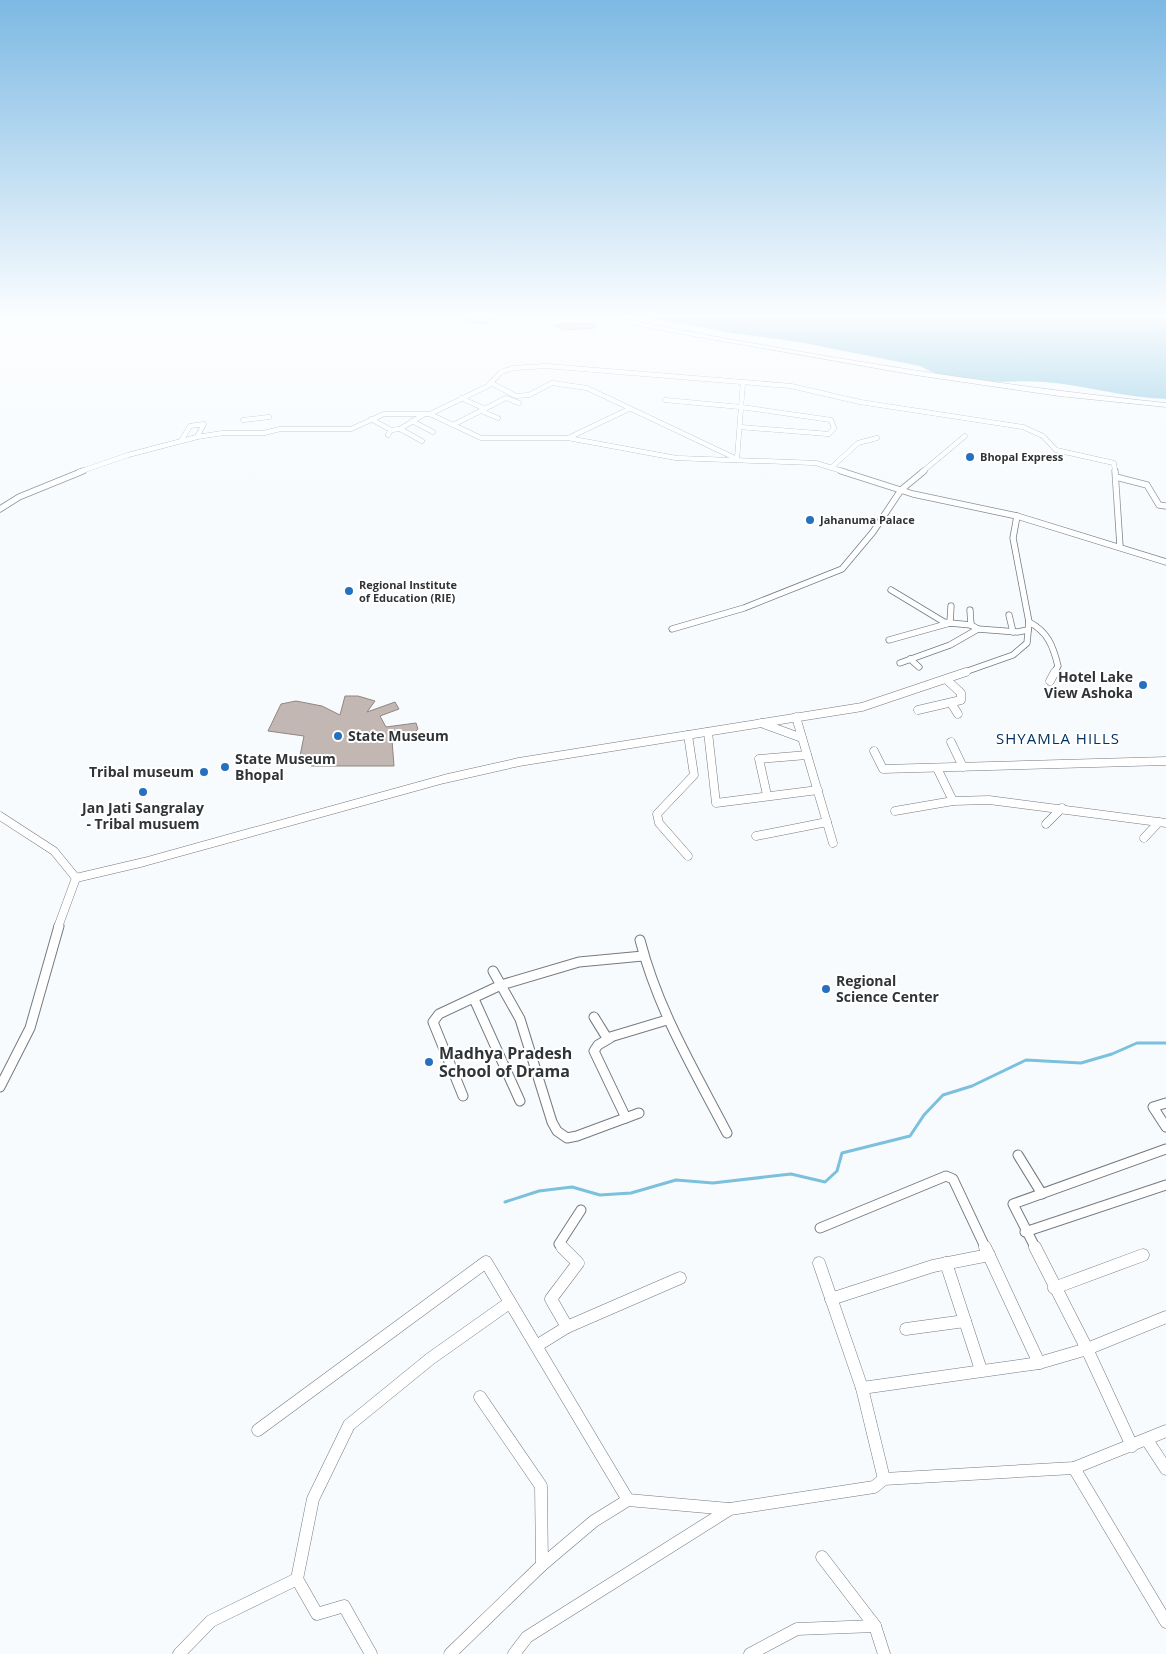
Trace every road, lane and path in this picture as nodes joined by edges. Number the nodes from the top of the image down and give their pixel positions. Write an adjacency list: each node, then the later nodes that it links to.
1 (477, 390): 8 (street)
2 (503, 390): 3 (street)
3 (538, 390)
4 (591, 390): 13 (street)
5 (742, 390): 12 (street)
6 (815, 390): 35 (street)
7 (1032, 390): 11 (street)
8 (461, 398): 14 (street); 15 (street)
9 (665, 400): 12 (street)
10 (520, 403): 14 (street)
11 (1166, 405)
12 (741, 407): 21 (street); 21 (street)
13 (629, 409): 28 (street); 33 (street)
14 (483, 410): 17 (street); 20 (street)
15 (427, 414): 18 (street); 19 (street); 20 (street)
16 (268, 417): 25 (street)
17 (498, 418)
18 (371, 420): 22 (street); 25 (street)
19 (412, 421): 22 (street); 24 (street)
20 (453, 425): 30 (street)
21 (740, 427): 33 (street)
22 (400, 429): 32 (street)
23 (497, 430): 30 (street)
24 (433, 432)
25 (246, 433): 27 (street)
26 (965, 436): 36 (street)
27 (198, 437): 31 (street); 31 (street)
28 (568, 438): 30 (street); 33 (street)
29 (877, 438): 34 (street)
30 (497, 439)
31 (181, 441): 38 (street)
32 (422, 441)
33 (737, 459): 34 (street)
34 (832, 466): 36 (street)
35 (1116, 478): 37 (street); 42 (street)
36 (901, 490): 39 (street); 51 (street)
37 (1166, 507)
38 (0, 509)
39 (1017, 516): 40 (street); 41 (street)
40 (1035, 522): 41 (street); 42 (street)
41 (1015, 527): 48 (street)
42 (1120, 546): 43 (street)
43 (1166, 562)
44 (891, 590): 49 (street)
45 (950, 606): 49 (street)
46 (970, 610): 50 (street)
47 (1009, 615): 54 (street)
48 (1029, 622): 53 (street); 60 (street)
49 (950, 623): 50 (street); 55 (street)
50 (971, 625): 52 (street)
51 (672, 629)
52 (978, 629): 54 (street); 56 (street)
53 (1028, 630): 54 (street); 59 (street)
54 (1013, 632)
55 (890, 640)
56 (910, 660): 57 (street); 58 (street)
57 (900, 663)
58 (919, 667)
59 (947, 680): 61 (street); 64 (street)
60 (1050, 681)
61 (951, 703): 62 (street); 63 (street)
62 (918, 710)
63 (958, 714)
64 (796, 717): 65 (street); 68 (street)
65 (760, 723): 66 (street); 68 (street)
66 (708, 732): 67 (street); 76 (street)
67 (688, 735): 87 (street); 88 (street)
68 (802, 738): 71 (street)
69 (951, 742): 73 (street)
70 (874, 751): 74 (street)
71 (807, 755): 75 (street); 76 (street)
72 (1166, 761): 73 (street)
73 (963, 767): 74 (street)
74 (937, 768): 77 (street)
75 (818, 790): 76 (street); 81 (street)
76 (767, 795)
77 (953, 801): 78 (street); 79 (street)
78 (1062, 808): 82 (street); 83 (street)
79 (895, 811)
80 (0, 816): 88 (street)
81 (827, 822): 84 (street); 86 (street)
82 (1163, 823): 85 (street)
83 (1046, 824)
84 (756, 836)
85 (1144, 838)
86 (833, 843)
87 (688, 856)
88 (76, 878): 97 (street)
89 (640, 940): 90 (street)
90 (643, 956): 92 (street); 95 (street)
91 (492, 971): 92 (street)
92 (501, 986): 93 (street); 102 (street)
93 (474, 999): 98 (street); 99 (street)
94 (594, 1017): 96 (street)
95 (668, 1020): 96 (street); 104 (street)
96 (610, 1038): 102 (street)
97 (0, 1087)
98 (463, 1096)
99 (520, 1101)
100 (1166, 1103): 103 (street)
101 (639, 1113): 102 (street)
102 (626, 1118)
103 (1166, 1126)
104 (727, 1132)
105 (1166, 1149): 108 (street)
106 (1018, 1155): 108 (street)
107 (1166, 1186): 111 (street)
108 (1042, 1194): 111 (street)
109 (581, 1210): 122 (street)
110 (820, 1228): 113 (street)
111 (1026, 1232): 117 (street)
112 (1143, 1255): 117 (street)
113 (989, 1256): 115 (street); 126 (street)
114 (818, 1263): 118 (street)
115 (946, 1263): 118 (street); 121 (street)
116 (680, 1278): 122 (street)
117 (1054, 1288): 125 (street)
118 (830, 1299): 128 (street)
119 (509, 1303): 124 (street); 130 (street); 141 (street)
120 (1166, 1317): 125 (street)
121 (965, 1321): 123 (street); 127 (street)
122 (567, 1327): 124 (street)
123 (906, 1329)
124 (538, 1345): 137 (street)
125 (1087, 1349): 126 (street); 133 (street)
126 (1039, 1363): 127 (street)
127 (981, 1370): 128 (street)
128 (862, 1388): 136 (street)
129 (480, 1397): 140 (street)
130 (258, 1430)
131 (1166, 1431): 132 (street)
132 (1147, 1440): 133 (street); 135 (street)
133 (1132, 1446): 134 (street)
134 (1074, 1468): 136 (street); 142 (street)
135 (1166, 1469)
136 (884, 1479): 138 (street)
137 (628, 1500): 138 (street); 140 (street)
138 (730, 1509): 147 (street)
139 (822, 1557): 143 (street)
140 (542, 1565): 146 (street)
141 (297, 1579): 144 (street); 145 (street)
142 (1166, 1622)
143 (875, 1626): 148 (street); 149 (street)
144 (179, 1654)
145 (371, 1654)
146 (450, 1654)
147 (514, 1654)
148 (750, 1654)
149 (884, 1654)

